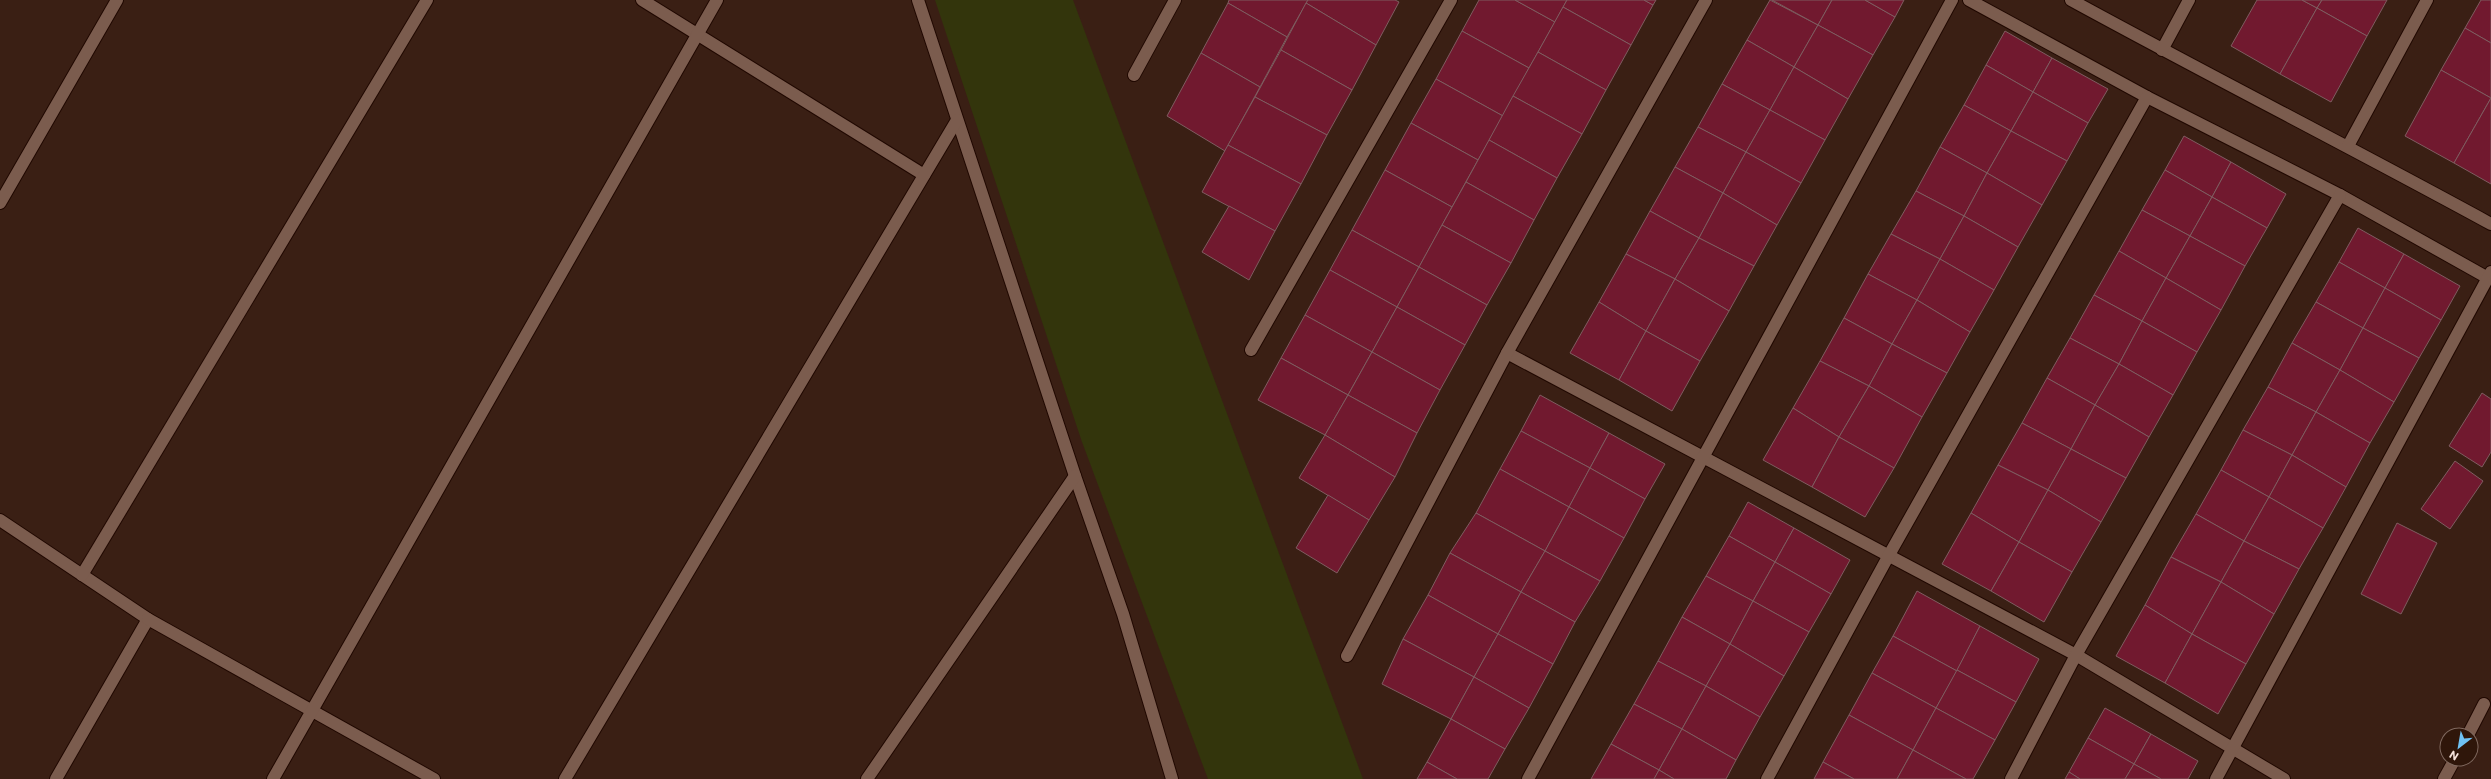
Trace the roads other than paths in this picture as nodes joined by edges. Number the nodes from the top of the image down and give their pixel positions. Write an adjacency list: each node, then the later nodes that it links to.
1 (117, 0): 22 (street)
2 (427, 0): 31 (street)
3 (642, 0): 14 (street)
4 (717, 0): 14 (street)
5 (918, 0): 18 (street)
6 (1175, 0): 16 (street)
7 (1451, 0): 25 (street)
8 (1706, 0): 26 (street)
9 (1952, 0): 27 (street)
10 (1969, 0): 17 (street)
11 (2071, 0): 15 (street)
12 (2189, 0): 15 (street)
13 (2427, 0): 19 (street)
14 (697, 34): 20 (street); 36 (street)
15 (2162, 50): 19 (street)
16 (1134, 75)
17 (2147, 97): 21 (street); 30 (street)
18 (958, 120): 20 (street); 28 (street)
19 (2348, 146): 23 (street)
20 (924, 175): 43 (street)
21 (2340, 195): 24 (street); 33 (street)
22 (0, 203)
23 (2491, 224)
24 (2490, 275): 38 (street)
25 (1251, 350)
26 (1507, 353): 27 (street); 34 (street)
27 (1701, 457): 30 (street); 46 (street)
28 (1075, 476): 44 (street); 45 (street)
29 (0, 520): 31 (street)
30 (1889, 555): 33 (street); 47 (street)
31 (82, 575): 32 (street)
32 (148, 618): 36 (street); 40 (street)
33 (2076, 655): 38 (street); 48 (street)
34 (1347, 656)
35 (2484, 704): 37 (street)
36 (312, 711): 41 (street); 42 (street)
37 (2472, 727)
38 (2231, 749): 49 (street); 50 (street)
39 (2451, 767): 51 (street)
40 (56, 779)
41 (273, 779)
42 (434, 779)
43 (565, 779)
44 (867, 779)
45 (1172, 779)
46 (1528, 779)
47 (1767, 779)
48 (2010, 779)
49 (2216, 779)
50 (2284, 779)
51 (2444, 779)

